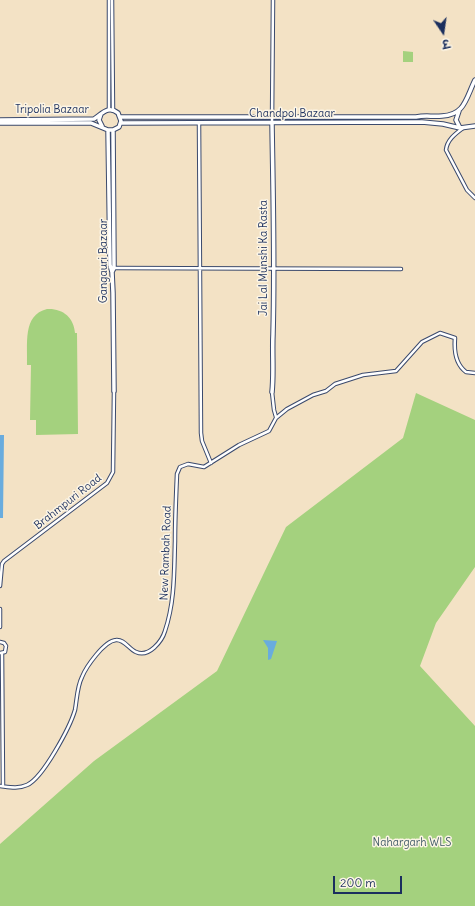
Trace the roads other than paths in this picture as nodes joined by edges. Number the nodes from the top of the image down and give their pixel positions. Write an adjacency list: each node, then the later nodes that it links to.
1 (109, 0): 5 (street)
2 (112, 0): 5 (street)
3 (273, 0): 9 (street)
4 (475, 80): 6 (main road)
5 (111, 109): 7 (main road); 8 (main road)
6 (459, 111): 9 (main road, Chandpol Bazaar); 17 (main road)
7 (101, 114): 10 (main road, Tripolia Bazaar); 15 (main road)
8 (120, 117): 9 (main road, Chandpol Bazaar); 12 (main road)
9 (272, 117): 14 (street)
10 (0, 120)
11 (0, 123): 15 (main road, Tripolia Bazaar)
12 (120, 123): 13 (main road, Chandpol Bazaar); 18 (main road)
13 (199, 123): 14 (main road, Chandpol Bazaar); 20 (street)
14 (272, 123): 17 (main road, Chandpol Bazaar); 21 (main road, Jai Lal Munshi Ka Rasta)
15 (102, 126): 18 (main road)
16 (475, 126): 17 (main road)
17 (462, 128): 19 (street)
18 (110, 130): 23 (main road, Gangauri Bazaar)
19 (475, 198)
20 (200, 268): 21 (street); 23 (street); 28 (street)
21 (273, 268): 22 (street); 26 (main road, Jai Lal Munshi Ka Rasta)
22 (401, 269)
23 (113, 270): 25 (main road, Gangauri Bazaar)
24 (475, 373): 27 (street, New Rambah Road)
25 (114, 391): 29 (street, Brahmpuri Road)
26 (272, 392): 27 (street)
27 (276, 418): 28 (street, New Rambah Road)
28 (211, 462): 34 (street, New Rambah Road)
29 (0, 586)
30 (0, 609): 31 (street)
31 (0, 627)
32 (0, 642): 33 (street)
33 (1, 653): 34 (street)
34 (2, 786)

